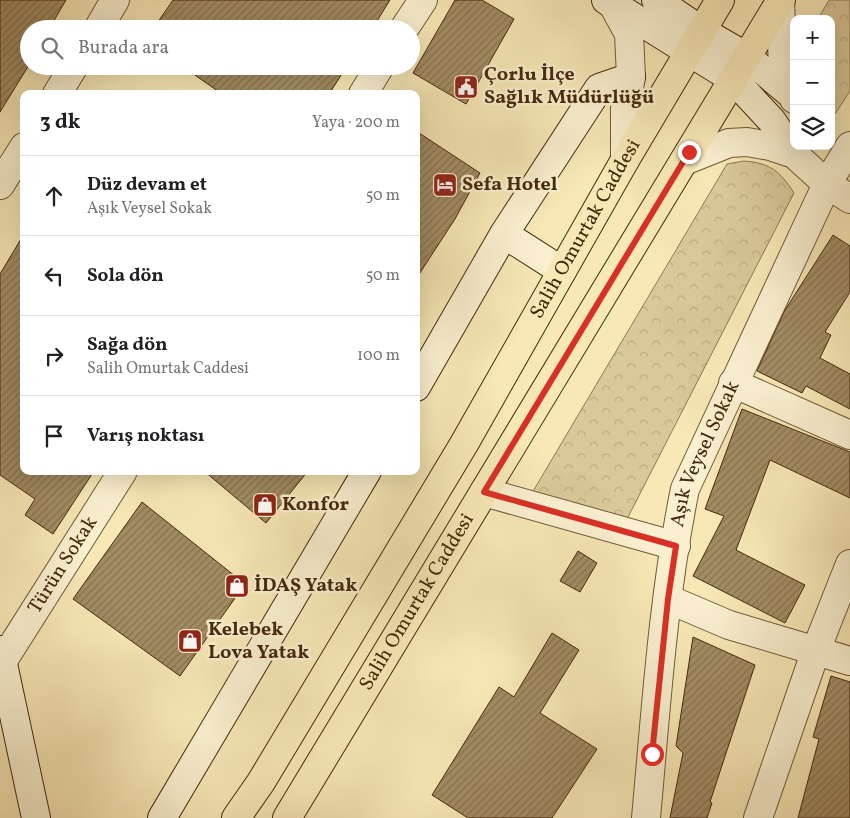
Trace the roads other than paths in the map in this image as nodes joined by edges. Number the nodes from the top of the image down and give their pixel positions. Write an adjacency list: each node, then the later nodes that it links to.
1 (115, 0): 7 (street)
2 (423, 0): 8 (street)
3 (656, 0): 9 (street)
4 (720, 0): 9 (main road, Salih Omurtak Caddesi)
5 (781, 1): 10 (main road, Salih Omurtak Caddesi); 14 (street)
6 (609, 2): 9 (street); 13 (street)
7 (103, 20)
8 (410, 20)
9 (696, 42): 10 (street); 23 (main road, Salih Omurtak Caddesi)
10 (740, 68): 17 (street); 18 (street); 24 (main road, Salih Omurtak Caddesi)
11 (69, 75): 15 (street)
12 (375, 75): 16 (street)
13 (631, 76): 23 (street); 28 (street)
14 (790, 89)
15 (59, 90)
16 (365, 90)
17 (790, 95)
18 (790, 136)
19 (850, 146): 25 (street, Aşık Veysel Sokak)
20 (790, 148): 24 (street)
21 (806, 150): 25 (street)
22 (20, 153): 26 (street)
23 (625, 160): 29 (main road, Salih Omurtak Caddesi)
24 (684, 161): 35 (main road, Salih Omurtak Caddesi)
25 (828, 184): 27 (street); 31 (street, Aşık Veysel Sokak)
26 (0, 185)
27 (850, 199)
28 (504, 234): 29 (street); 30 (street)
29 (562, 271): 44 (main road, Salih Omurtak Caddesi)
30 (420, 380)
31 (733, 383): 32 (street); 36 (street, Aşık Veysel Sokak)
32 (850, 435)
33 (120, 475): 40 (street, Türün Sokak)
34 (365, 475): 43 (street)
35 (484, 492): 36 (street); 45 (main road, Salih Omurtak Caddesi)
36 (676, 546): 38 (street, Aşık Veysel Sokak)
37 (850, 564): 39 (street)
38 (668, 599): 39 (street); 46 (street, Aşık Veysel Sokak)
39 (816, 650): 41 (street); 47 (street)
40 (2, 654): 42 (street)
41 (850, 660)
42 (36, 818)
43 (162, 818)
44 (236, 818)
45 (287, 818)
46 (646, 818)
47 (758, 818)

